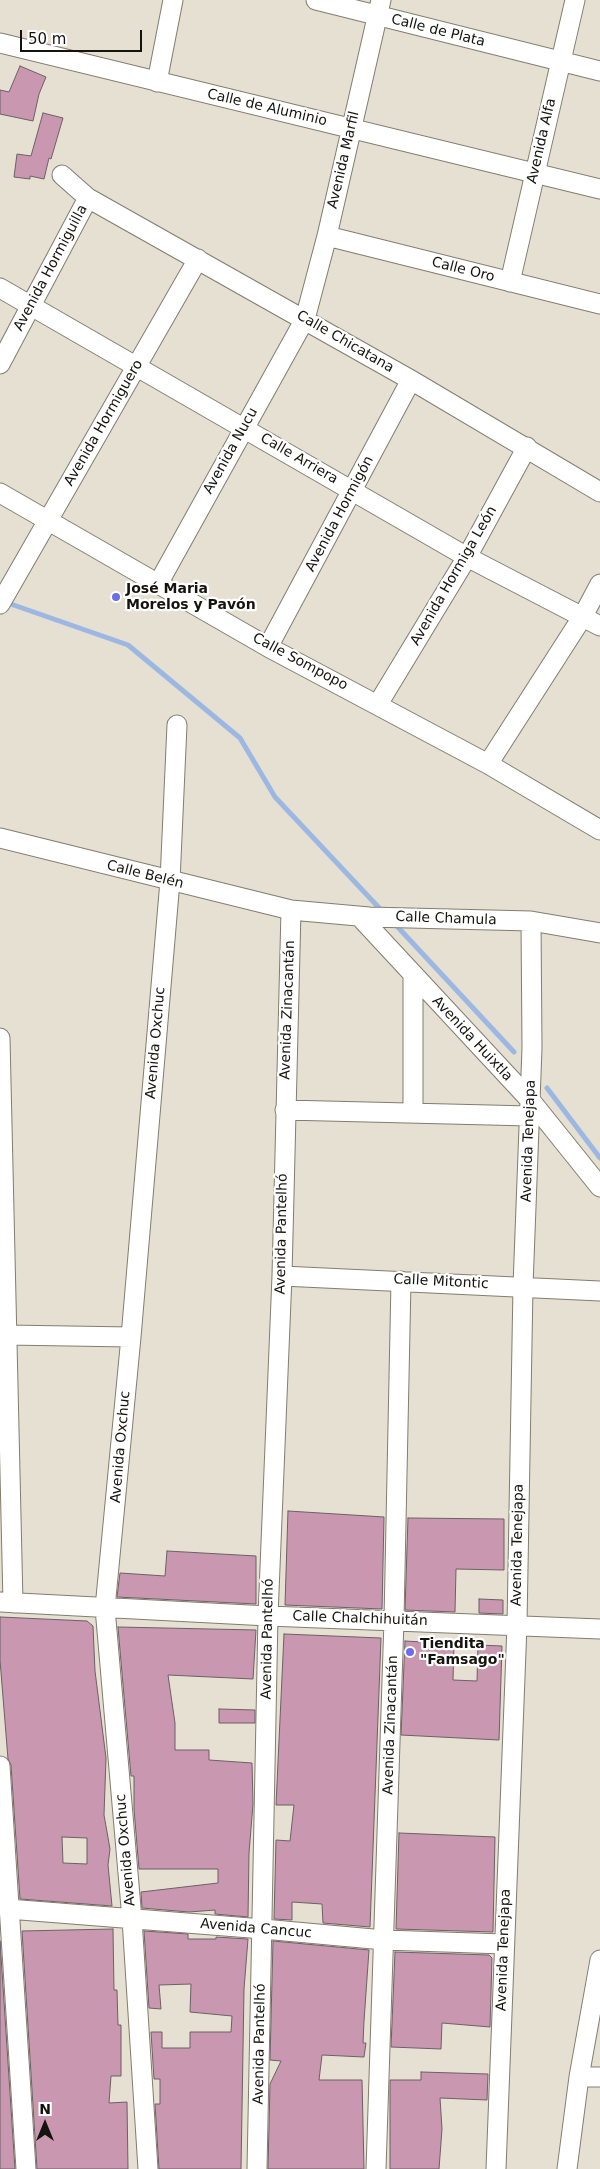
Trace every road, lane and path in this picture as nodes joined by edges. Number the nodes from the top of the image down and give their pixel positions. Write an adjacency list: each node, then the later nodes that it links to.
1 (173, 0): 8 (street)
2 (316, 0): 4 (street, Calle de Plata)
3 (575, 0): 6 (street, Avenida Alfa)
4 (380, 8): 6 (street, Calle de Plata); 9 (street, Avenida Marfil)
5 (0, 43): 8 (street, Calle de Aluminio)
6 (561, 61): 7 (street, Calle de Plata); 10 (street, Avenida Alfa)
7 (600, 71)
8 (157, 82): 9 (street, Calle de Aluminio)
9 (351, 128): 10 (street, Calle de Aluminio); 14 (street, Avenida Marfil)
10 (534, 174): 12 (street, Calle de Aluminio); 16 (street, Avenida Alfa)
11 (62, 175): 13 (street, Calle Chicatana)
12 (600, 189)
13 (88, 198): 15 (street, Calle Chicatana); 19 (street, Avenida Hormiguilla)
14 (327, 236): 16 (street, Calle Oro); 20 (street, Avenida Marfil)
15 (198, 259): 20 (street, Calle Chicatana); 22 (street, Avenida Hormiguero)
16 (510, 282): 18 (street, Calle Oro)
17 (0, 288): 19 (street, Calle Arriera)
18 (600, 304)
19 (32, 308): 21 (street, Avenida Hormiguilla); 22 (street, Calle Arriera)
20 (305, 319): 23 (street, Calle Chicatana); 24 (street, Avenida Nucu)
21 (0, 364)
22 (136, 367): 24 (street, Calle Arriera); 29 (street, Avenida Hormiguero)
23 (411, 380): 25 (street, Calle Chicatana); 26 (street, Avenida Hormigón)
24 (245, 427): 26 (street, Calle Arriera); 31 (street, Avenida Nucu)
25 (527, 448): 27 (street, Calle Chicatana); 30 (street, Avenida Hormiga León)
26 (353, 491): 30 (street, Calle Arriera); 36 (street, Avenida Hormigón)
27 (600, 492)
28 (0, 494): 29 (street, Calle Sompopo)
29 (48, 521): 31 (street, Calle Sompopo); 33 (street, Avenida Hormiguero)
30 (467, 556): 34 (street, Calle Arriera); 37 (street, Avenida Hormiga León)
31 (158, 584): 36 (street, Calle Sompopo)
32 (600, 584): 34 (street)
33 (4, 595)
34 (583, 616): 35 (street, Calle Arriera); 39 (street)
35 (600, 626)
36 (268, 647): 37 (street, Calle Sompopo)
37 (378, 704): 39 (street, Calle Sompopo)
38 (177, 724): 42 (street, Avenida Oxchuc)
39 (488, 764): 40 (street, Calle Sompopo)
40 (600, 829)
41 (0, 838): 42 (street, Calle Belén)
42 (170, 881): 43 (street, Calle Belén); 59 (street, Avenida Oxchuc)
43 (291, 910): 44 (street, Calle Chamula); 50 (street, Avenida Zinacantán)
44 (364, 917): 45 (street, Calle Chamula); 47 (street, Avenida Huixtla)
45 (531, 922): 46 (street, Calle Chamula); 49 (street, Avenida Tenejapa)
46 (600, 933)
47 (413, 976): 49 (street, Avenida Huixtla); 51 (street)
48 (0, 1038): 57 (street)
49 (530, 1108): 51 (street); 52 (street, Avenida Huixtla); 55 (street, Avenida Tenejapa)
50 (285, 1110): 51 (street); 53 (street, Avenida Pantelhó)
51 (412, 1113)
52 (600, 1187)
53 (282, 1276): 54 (street, Calle Mitontic); 62 (street, Avenida Pantelhó)
54 (401, 1280): 55 (street, Calle Mitontic); 63 (street, Avenida Zinacantán)
55 (523, 1286): 56 (street, Calle Mitontic); 64 (street, Avenida Tenejapa)
56 (600, 1291)
57 (3, 1307): 58 (street)
58 (7, 1335): 59 (street); 60 (street)
59 (131, 1337): 61 (street, Avenida Oxchuc)
60 (6, 1603): 61 (street, Calle Chalchihuitán)
61 (106, 1608): 62 (street, Calle Chalchihuitán); 68 (street, Avenida Oxchuc)
62 (268, 1616): 63 (street, Calle Chalchihuitán); 69 (street, Avenida Pantelhó)
63 (394, 1620): 64 (street, Calle Chalchihuitán); 70 (street, Avenida Zinacantán)
64 (517, 1625): 65 (street, Calle Chalchihuitán); 71 (street, Avenida Tenejapa)
65 (600, 1629)
66 (0, 1766): 67 (street)
67 (8, 1909): 68 (street, Avenida Cancuc); 75 (street)
68 (132, 1919): 69 (street, Avenida Cancuc); 76 (street, Avenida Oxchuc)
69 (263, 1928): 70 (street, Avenida Cancuc); 77 (street, Avenida Pantelhó)
70 (384, 1940): 71 (street, Avenida Cancuc); 78 (street, Avenida Zinacantán)
71 (504, 1944): 79 (street, Avenida Tenejapa)
72 (600, 1960): 73 (street)
73 (579, 2076): 74 (street); 80 (street)
74 (600, 2077)
75 (26, 2169)
76 (148, 2169)
77 (257, 2169)
78 (376, 2169)
79 (496, 2169)
80 (567, 2169)

